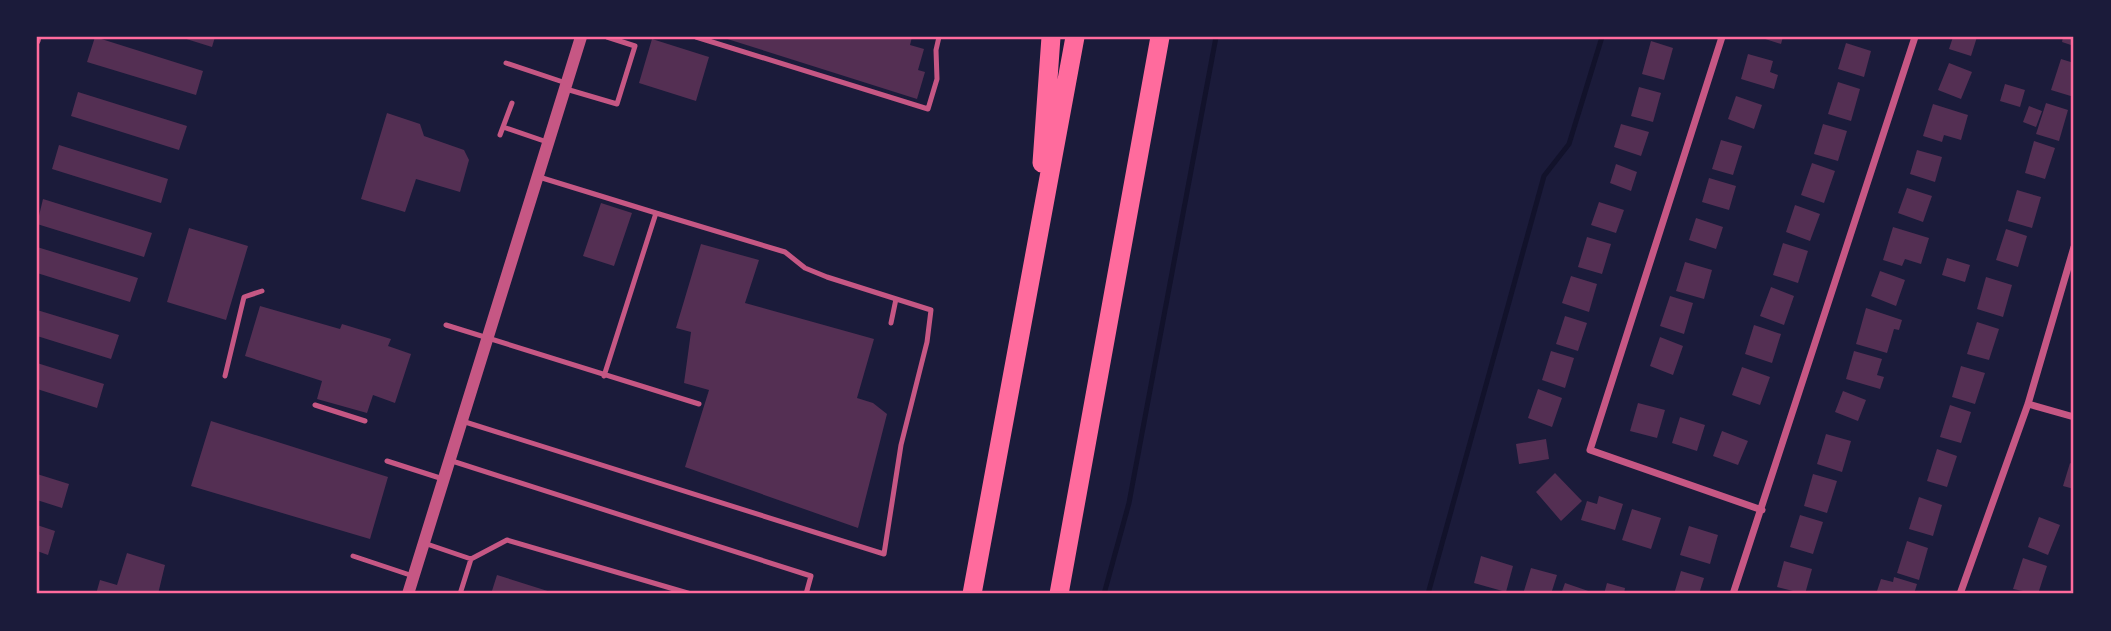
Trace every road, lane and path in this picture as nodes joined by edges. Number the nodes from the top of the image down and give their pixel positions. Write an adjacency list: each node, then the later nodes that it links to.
1 (581, 37): 11 (street)
2 (607, 37): 11 (lane)
3 (696, 37): 4 (lane)
4 (939, 37)
5 (1051, 37): 19 (highway)
6 (1075, 37): 19 (highway)
7 (1160, 37): 46 (highway)
8 (1722, 37): 36 (street)
9 (1915, 37): 36 (street)
10 (506, 63): 11 (lane)
11 (566, 86): 15 (street)
12 (512, 103): 13 (lane)
13 (503, 127): 14 (lane); 15 (lane)
14 (500, 135)
15 (549, 143): 16 (street)
16 (538, 177): 17 (lane); 24 (street)
17 (656, 213): 21 (lane); 26 (lane)
18 (2074, 247): 28 (street)
19 (1035, 268): 45 (highway)
20 (262, 291): 25 (lane)
21 (896, 299): 22 (lane); 32 (lane)
22 (891, 323)
23 (446, 326): 24 (lane)
24 (487, 336): 26 (lane); 32 (street)
25 (226, 376)
26 (604, 376): 27 (lane)
27 (699, 404)
28 (2028, 404): 30 (street); 48 (street)
29 (314, 405): 31 (lane)
30 (2074, 417)
31 (365, 421)
32 (462, 421): 33 (street)
33 (449, 460): 35 (street); 44 (lane)
34 (387, 461): 35 (lane)
35 (443, 479): 37 (street)
36 (1762, 510): 47 (street)
37 (424, 543): 39 (lane); 40 (street)
38 (353, 556): 40 (lane)
39 (471, 559): 42 (lane); 43 (lane)
40 (414, 576): 41 (street)
41 (408, 594)
42 (460, 594)
43 (691, 594)
44 (806, 594)
45 (972, 594)
46 (1059, 594)
47 (1733, 594)
48 (1960, 594)

